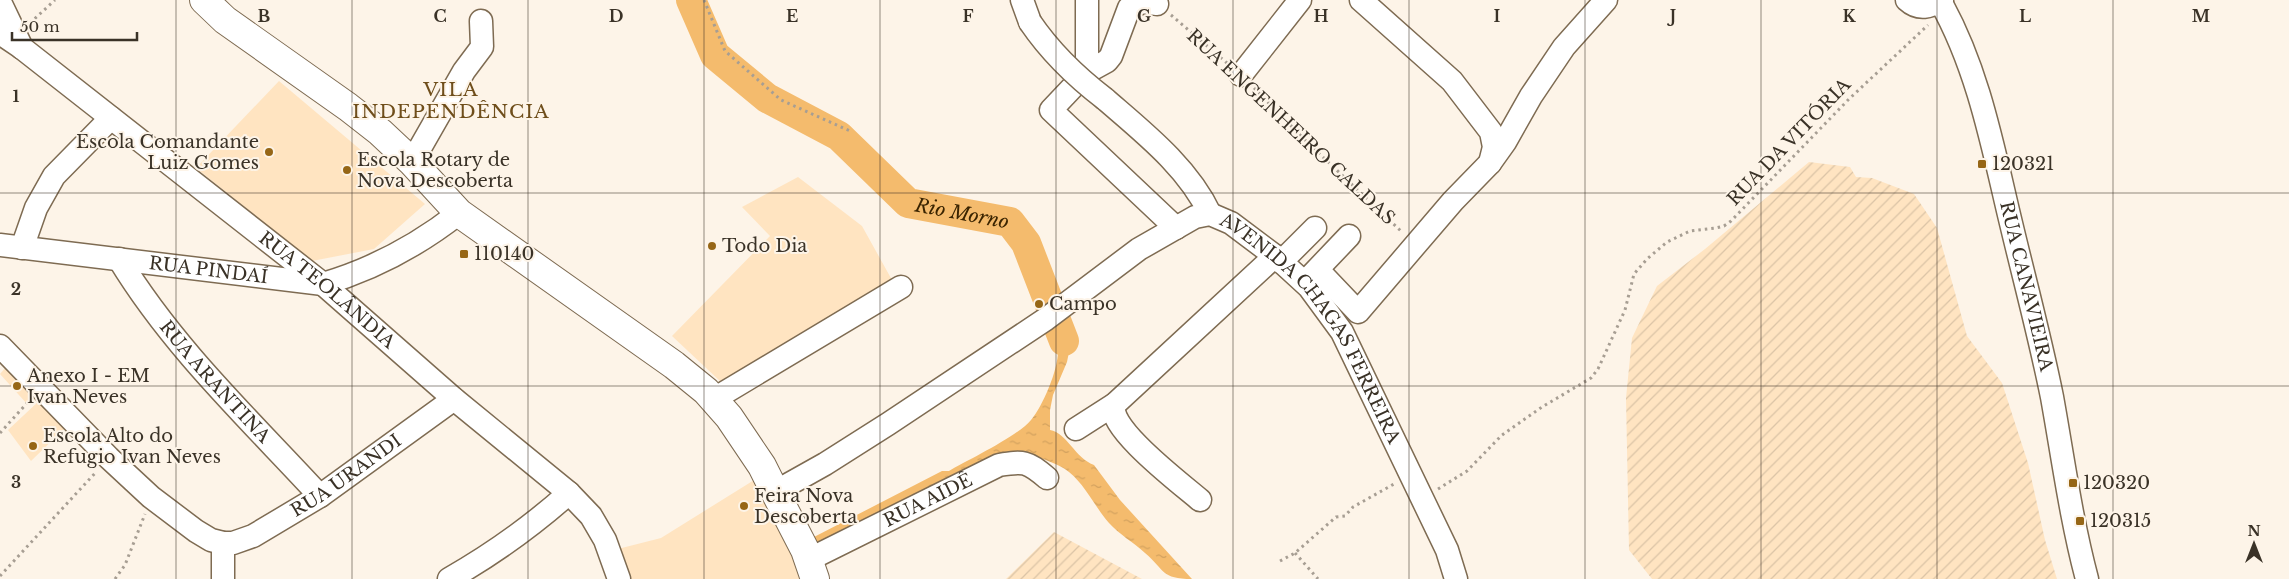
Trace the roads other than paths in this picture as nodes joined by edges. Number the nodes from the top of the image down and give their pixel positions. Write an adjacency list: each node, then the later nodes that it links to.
1 (204, 0): 16 (main road)
2 (1022, 0): 19 (street, AVENIDA CHAGAS FERREIRA, bridge)
3 (1087, 0): 13 (street)
4 (1300, 0): 14 (street)
5 (1361, 0): 17 (street)
6 (1907, 0): 10 (street)
7 (0, 2): 12 (street)
8 (1158, 4): 13 (street)
9 (1593, 4): 17 (street)
10 (1943, 4): 46 (street, RUA CANAVIEIRA)
11 (480, 21): 16 (street)
12 (10, 34): 15 (street, RUA TEOLÂNDIA)
13 (1087, 72): 20 (street)
14 (1241, 75)
15 (111, 118): 24 (street); 28 (street, RUA TEOLÂNDIA)
16 (412, 162): 18 (main road)
17 (1490, 163): 27 (street)
18 (459, 213): 28 (street, RUA PINDAÍ); 32 (main road)
19 (1210, 214): 20 (street); 26 (street, AVENIDA CHAGAS FERREIRA)
20 (1176, 228): 36 (street)
21 (1315, 228): 26 (street)
22 (1349, 236): 27 (street)
23 (0, 246): 24 (street, RUA PINDAÍ)
24 (22, 248): 25 (street, RUA PINDAÍ)
25 (119, 259): 28 (street, RUA PINDAÍ); 38 (street, RUA ARANTINA)
26 (1278, 259): 27 (street, AVENIDA CHAGAS FERREIRA); 33 (street)
27 (1311, 276): 45 (street, AVENIDA CHAGAS FERREIRA)
28 (323, 284): 31 (street, RUA TEOLÂNDIA)
29 (900, 287): 32 (street)
30 (0, 346): 40 (street)
31 (454, 398): 37 (street, RUA TEOLÂNDIA); 38 (street, RUA URANDI)
32 (714, 399): 36 (main road)
33 (1114, 404): 34 (street); 39 (street)
34 (1076, 429)
35 (1047, 478): 41 (street, RUA AIDÊ)
36 (775, 492): 41 (main road)
37 (569, 493): 43 (street); 44 (street, RUA TEOLÂNDIA)
38 (320, 496): 40 (street, RUA URANDI)
39 (1200, 500)
40 (228, 543): 42 (street)
41 (812, 570)
42 (223, 579)
43 (449, 579)
44 (619, 579)
45 (1456, 579)
46 (2087, 579)

